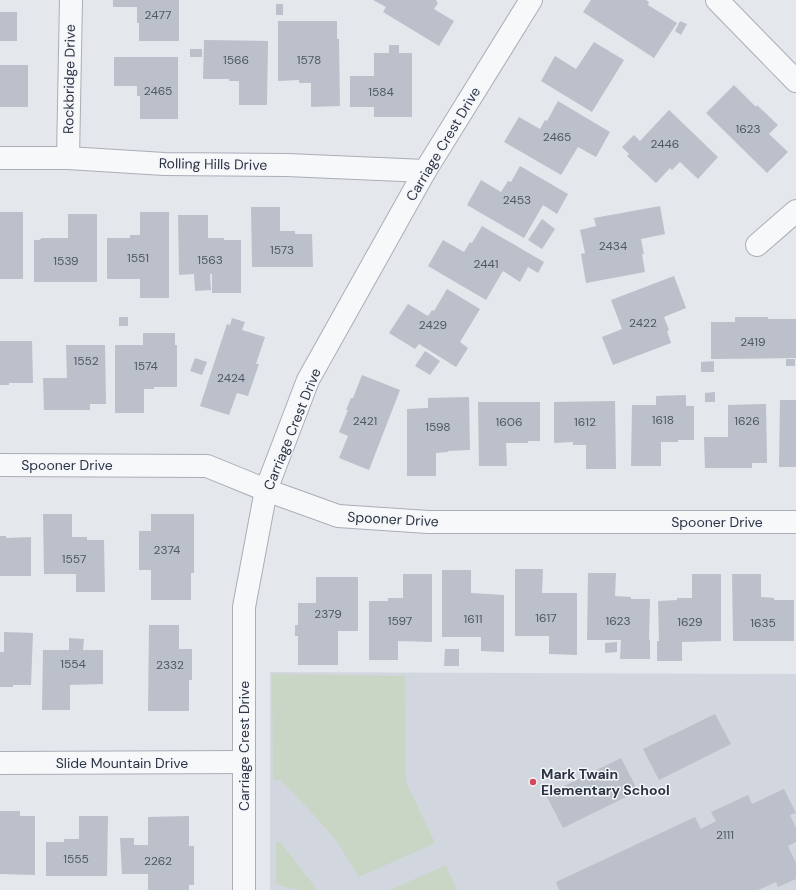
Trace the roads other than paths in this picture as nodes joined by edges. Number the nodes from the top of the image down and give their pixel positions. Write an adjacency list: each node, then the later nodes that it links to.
1 (71, 0): 6 (street, Rockbridge Drive)
2 (531, 0): 7 (street, Carriage Crest Drive)
3 (717, 0): 4 (street)
4 (796, 81)
5 (0, 158): 6 (street, Rolling Hills Drive)
6 (68, 158): 7 (street, Rolling Hills Drive)
7 (425, 171): 11 (street, Carriage Crest Drive)
8 (796, 211): 9 (street)
9 (758, 245)
10 (0, 465): 11 (street, Spooner Drive)
11 (266, 490): 12 (street, Spooner Drive); 13 (street, Carriage Crest Drive)
12 (796, 522)
13 (244, 762): 14 (street, Slide Mountain Drive); 15 (street, Carriage Crest Drive)
14 (0, 763)
15 (244, 890)

